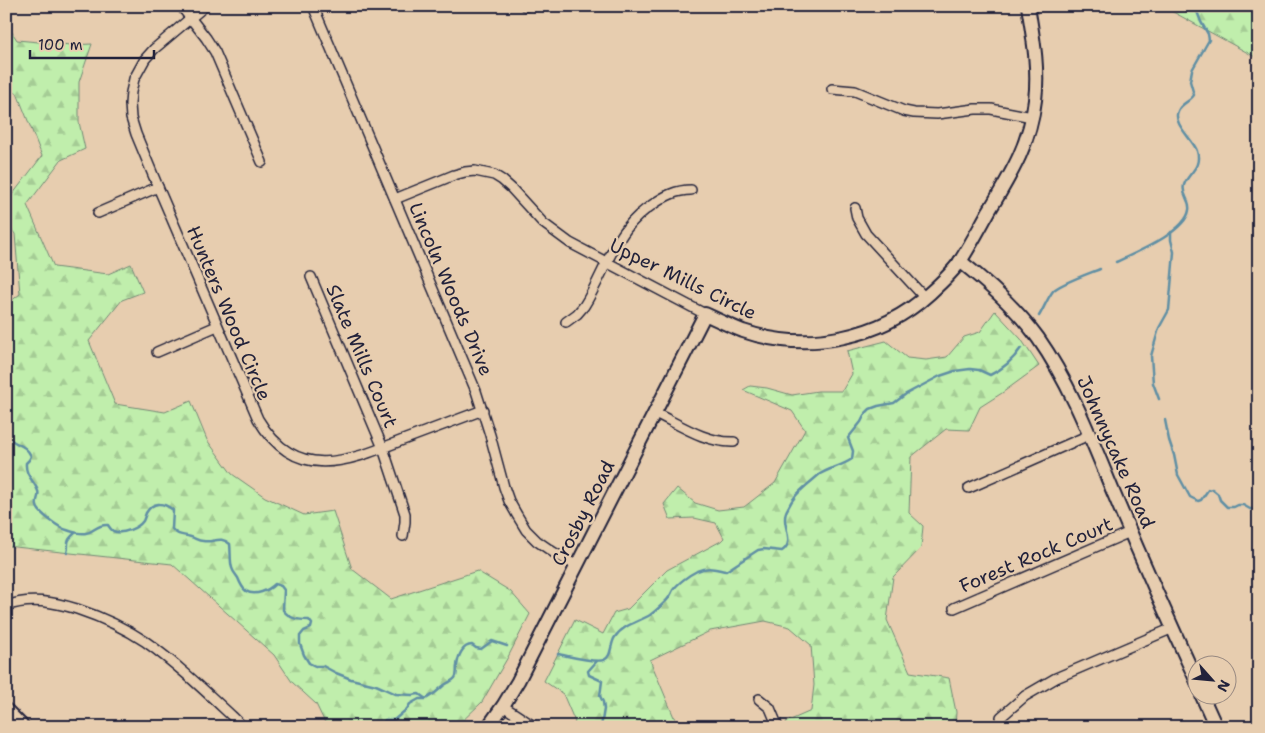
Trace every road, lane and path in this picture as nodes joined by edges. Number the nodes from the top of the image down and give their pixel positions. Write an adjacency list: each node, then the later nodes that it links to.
1 (181, 6): 5 (street)
2 (206, 6): 5 (street, Hunters Wood Circle)
3 (313, 6): 11 (street, Lincoln Woods Drive)
4 (1028, 6): 7 (street, Upper Mills Circle)
5 (191, 18): 8 (street); 9 (street, Hunters Wood Circle)
6 (832, 89): 7 (street)
7 (1032, 117): 14 (street, Upper Mills Circle)
8 (262, 162)
9 (158, 187): 13 (street); 20 (street, Hunters Wood Circle)
10 (691, 190): 15 (street)
11 (395, 199): 15 (street, Upper Mills Circle); 22 (street, Lincoln Woods Drive)
12 (855, 208): 17 (street)
13 (98, 212)
14 (960, 261): 17 (street, Upper Mills Circle); 24 (street, Johnnycake Road)
15 (607, 263): 18 (street, Upper Mills Circle); 19 (street)
16 (311, 277): 26 (street, Slate Mills Court)
17 (925, 298): 18 (street, Upper Mills Circle)
18 (705, 314): 23 (street, Crosby Road)
19 (566, 322)
20 (217, 326): 21 (street); 26 (street, Hunters Wood Circle)
21 (157, 352)
22 (483, 410): 26 (street, Hunters Wood Circle); 30 (street, Lincoln Woods Drive)
23 (655, 413): 25 (street); 30 (street, Crosby Road)
24 (1089, 435): 27 (street); 28 (street, Johnnycake Road)
25 (734, 442)
26 (383, 448): 29 (street, Slate Mills Court)
27 (969, 488)
28 (1130, 532): 32 (street, Forest Rock Court); 33 (street, Johnnycake Road)
29 (403, 536)
30 (577, 566): 36 (street, Crosby Road)
31 (6, 606): 41 (street)
32 (954, 608)
33 (1173, 628): 34 (street, Johnnycake Road); 39 (street)
34 (1188, 662)
35 (759, 699): 44 (street)
36 (503, 706): 42 (street, Crosby Road); 43 (street)
37 (1207, 706): 45 (street)
38 (6, 710): 40 (street)
39 (1001, 717)
40 (22, 727)
41 (243, 727)
42 (488, 727)
43 (535, 727)
44 (778, 727)
45 (1216, 727)

